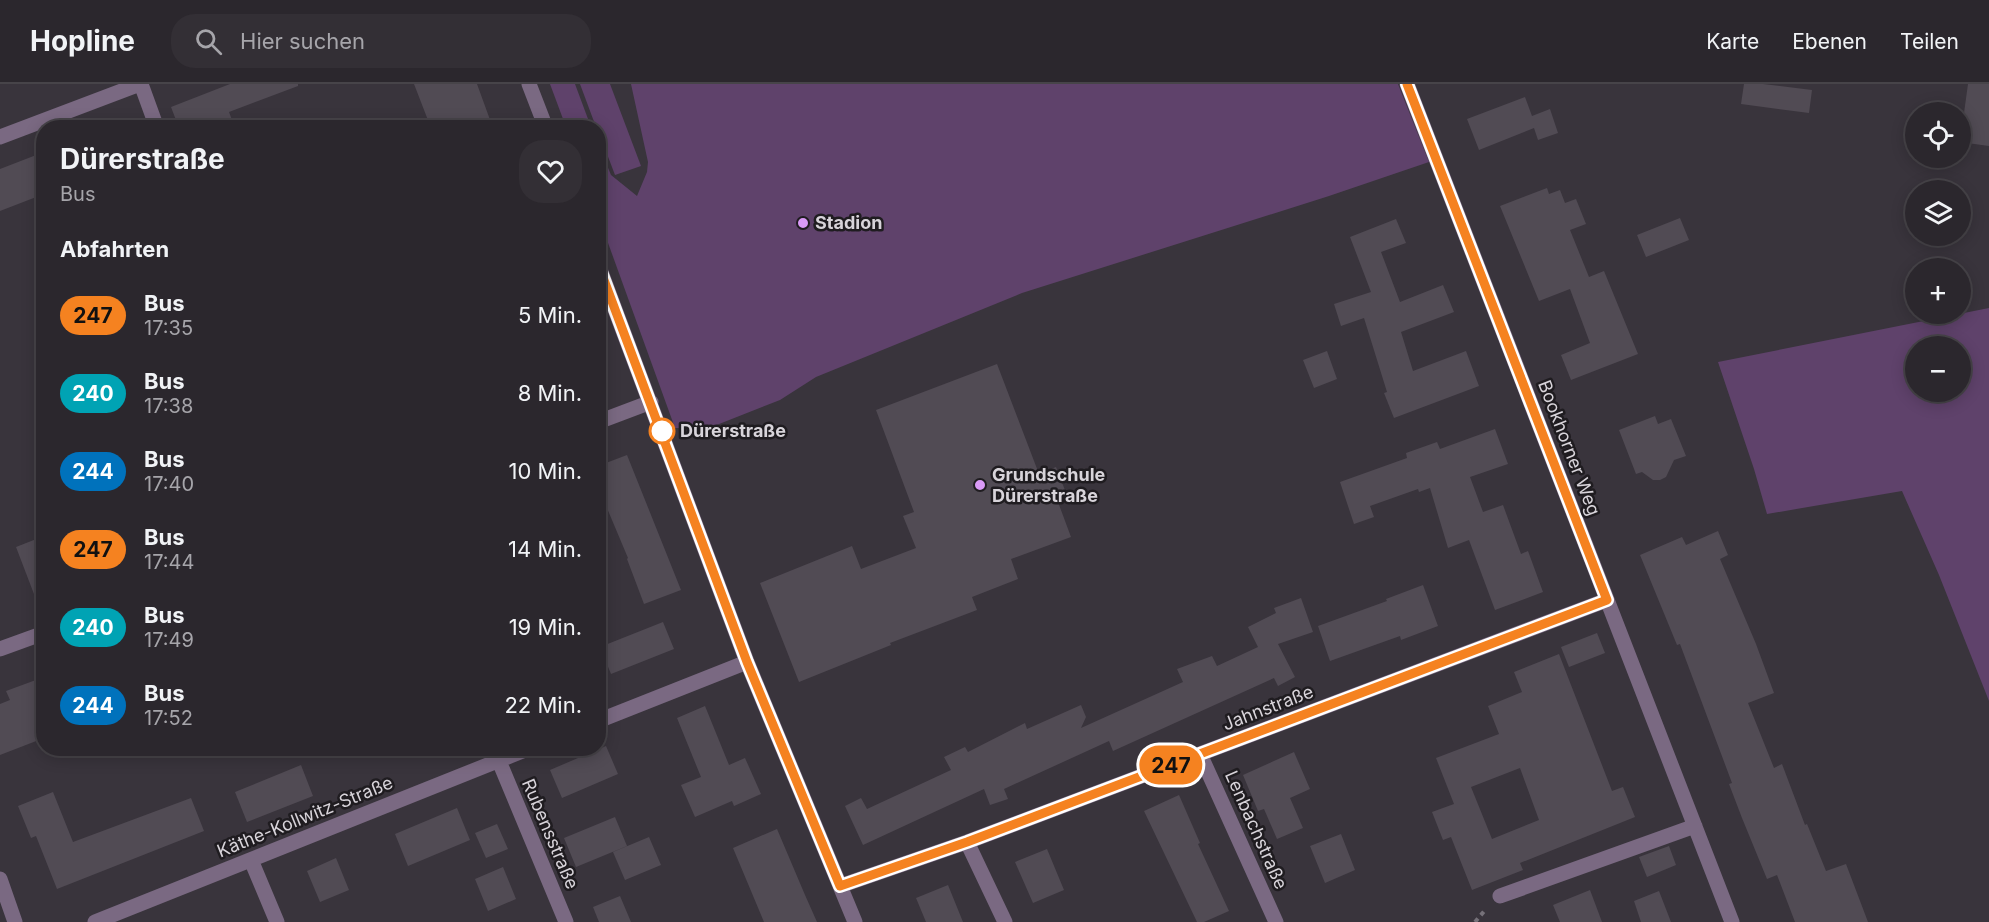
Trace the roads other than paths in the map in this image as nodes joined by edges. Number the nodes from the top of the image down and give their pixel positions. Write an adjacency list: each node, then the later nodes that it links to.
1 (140, 84): 4 (street); 5 (street)
2 (530, 84): 6 (street)
3 (1407, 84): 12 (street, Bookhorner Weg)
4 (45, 120)
5 (154, 120)
6 (543, 120)
7 (36, 123): 8 (street)
8 (0, 137)
9 (606, 285): 10 (street)
10 (651, 402): 11 (street); 15 (street)
11 (606, 419)
12 (1607, 600): 17 (street, Jahnstraße); 20 (street, Bookhorner Weg)
13 (36, 636): 14 (street)
14 (0, 649)
15 (747, 662): 16 (street); 24 (street)
16 (606, 718)
17 (1200, 754): 21 (street, Jahnstraße); 32 (street, Lenbachstraße)
18 (511, 756): 19 (street, Käthe-Kollwitz-Straße)
19 (499, 761): 22 (street, Käthe-Kollwitz-Straße); 29 (street, Rubensstraße)
20 (1695, 826): 25 (street); 33 (street, Bookhorner Weg)
21 (967, 842): 24 (street, Jahnstraße); 31 (street)
22 (251, 860): 27 (street, Käthe-Kollwitz-Straße); 28 (street)
23 (0, 879): 26 (street)
24 (840, 886): 30 (street)
25 (1500, 896)
26 (15, 922)
27 (95, 922)
28 (277, 922)
29 (566, 922)
30 (855, 922)
31 (1005, 922)
32 (1276, 922)
33 (1732, 922)

